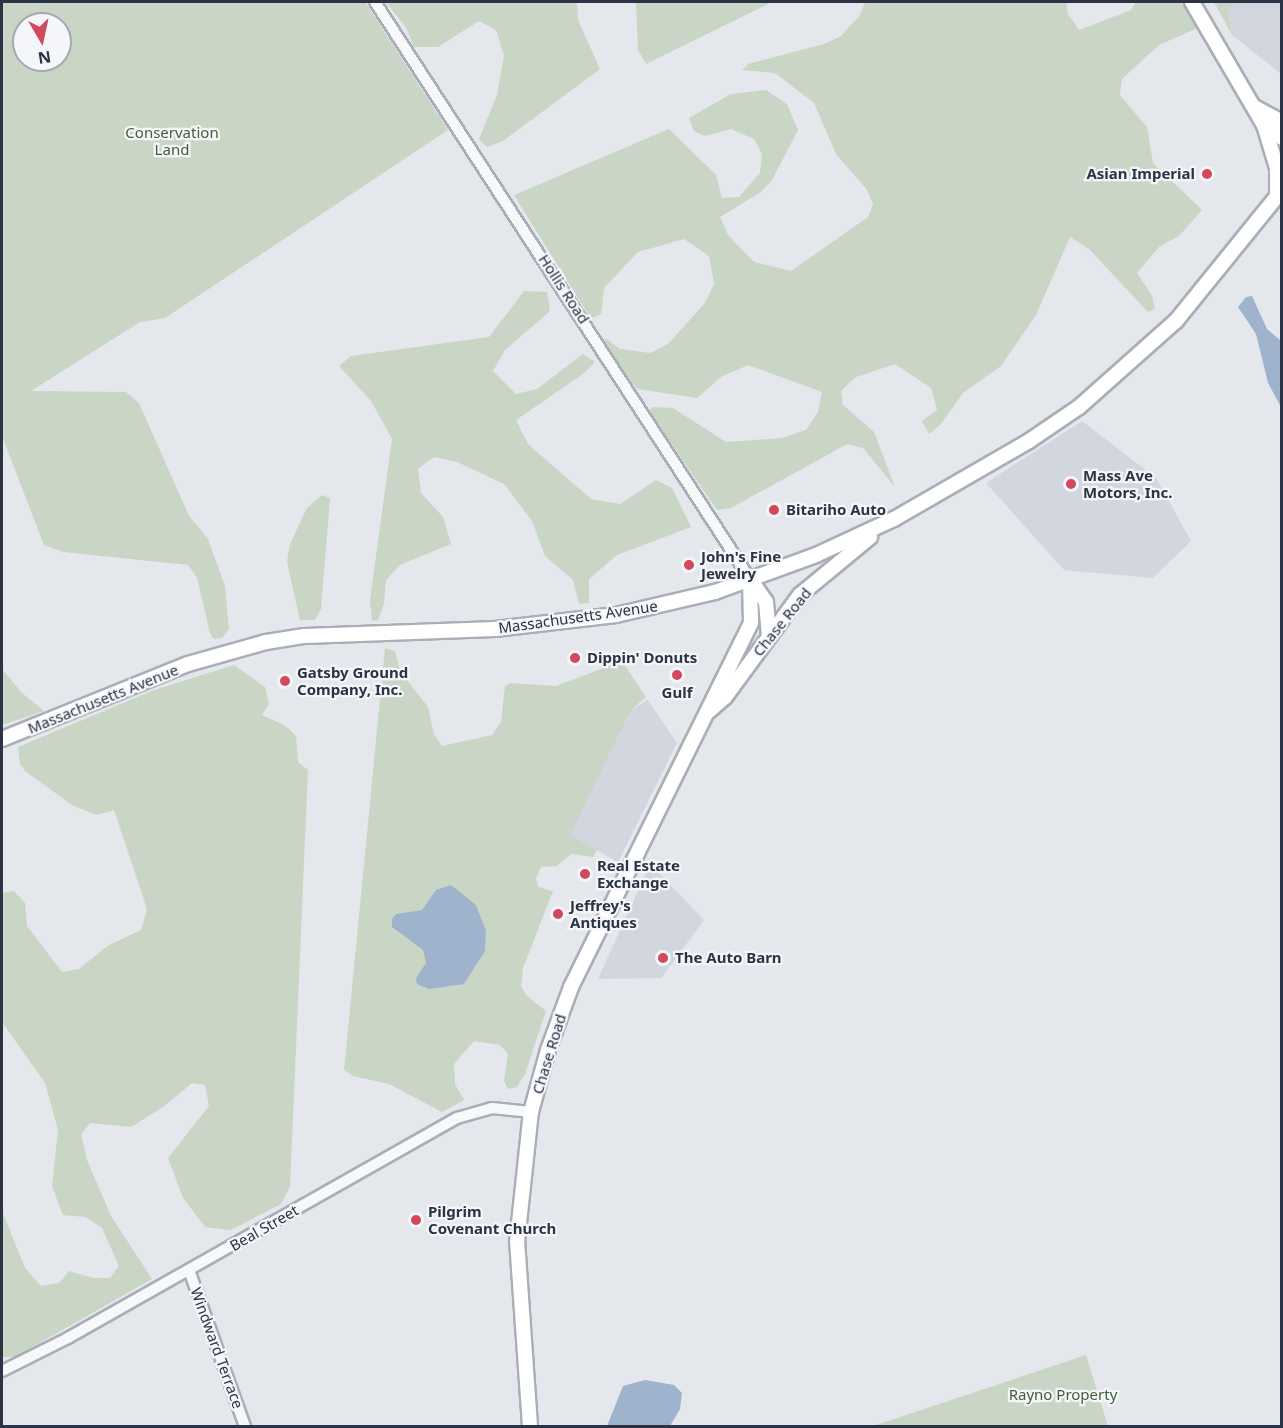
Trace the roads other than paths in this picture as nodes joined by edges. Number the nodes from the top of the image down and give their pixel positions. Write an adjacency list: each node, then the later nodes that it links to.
1 (375, 2): 10 (street, Hollis Road)
2 (1192, 2): 3 (main road)
3 (1256, 108): 4 (main road); 5 (main road); 6 (main road)
4 (1281, 115)
5 (1281, 122)
6 (1264, 125): 7 (main road); 8 (main road)
7 (1281, 138)
8 (1279, 193): 9 (main road, Massachusetts Avenue)
9 (894, 519): 10 (main road, Massachusetts Avenue); 11 (main road, Chase Road)
10 (750, 579): 11 (main road); 12 (main road, Chase Road); 13 (main road, Massachusetts Avenue)
11 (769, 634): 12 (main road, Chase Road)
12 (707, 712): 14 (main road, Chase Road)
13 (2, 740)
14 (531, 1112): 15 (street, Beal Street); 18 (main road, Chase Road)
15 (189, 1270): 16 (street, Beal Street); 17 (street, Windward Terrace)
16 (2, 1371)
17 (245, 1426)
18 (530, 1426)

